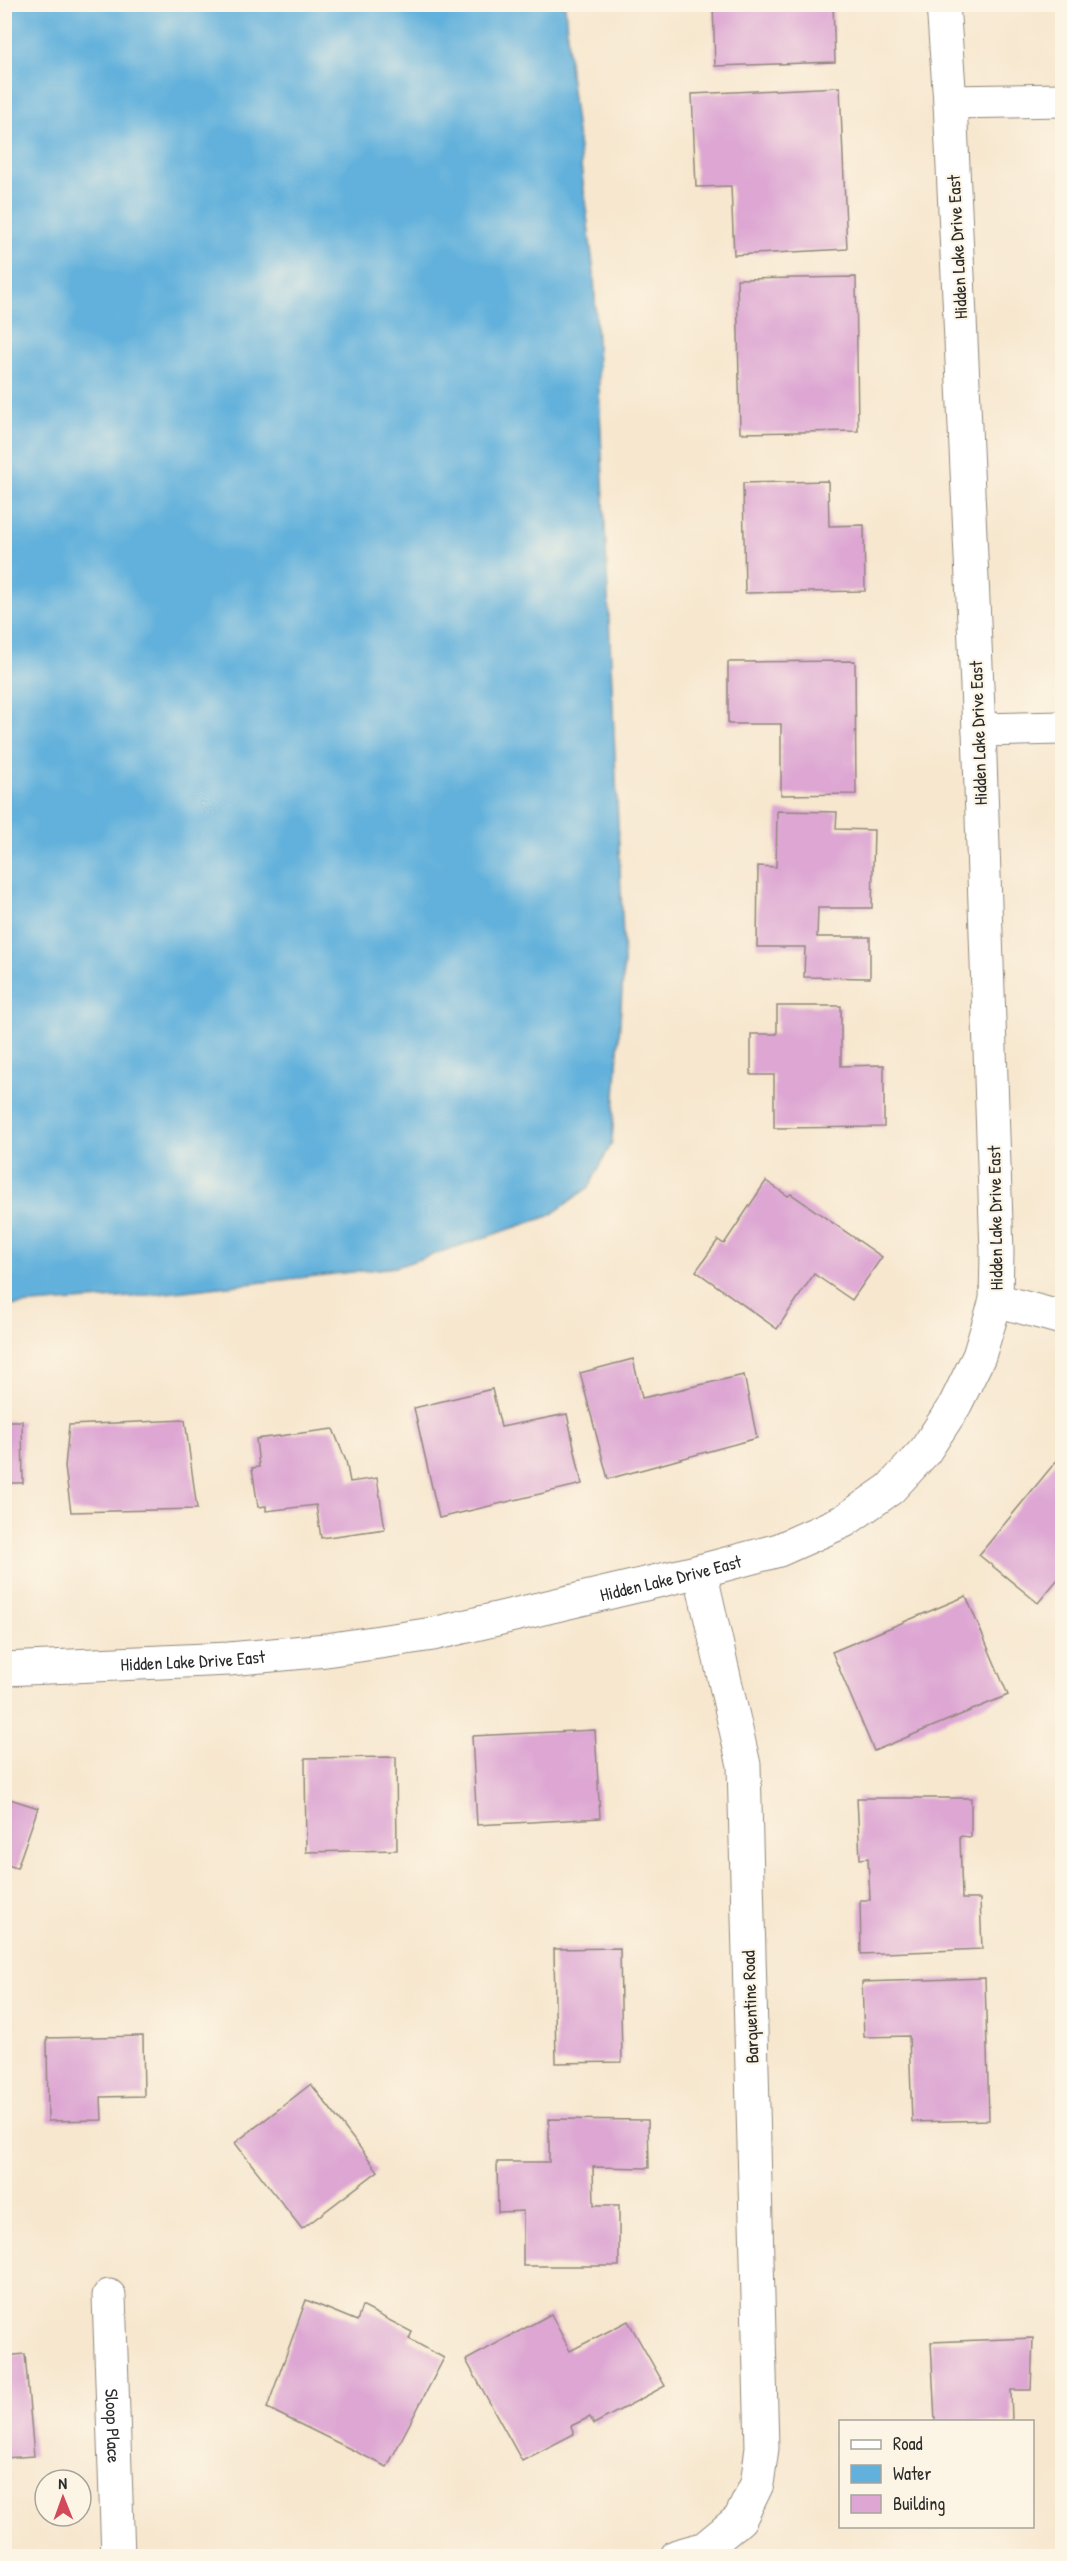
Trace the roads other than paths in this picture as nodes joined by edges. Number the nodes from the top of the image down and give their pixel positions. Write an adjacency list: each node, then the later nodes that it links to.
1 (943, 4): 3 (street, Hidden Lake Drive East)
2 (1062, 100): 3 (street)
3 (950, 102): 5 (street, Hidden Lake Drive East)
4 (1062, 728): 5 (street)
5 (979, 730): 6 (street, Hidden Lake Drive East)
6 (996, 1300): 7 (street); 8 (street, Hidden Lake Drive East)
7 (1062, 1318)
8 (700, 1571): 9 (street, Hidden Lake Drive East); 12 (street, Barquentine Road)
9 (4, 1669)
10 (109, 2296): 11 (street, Sloop Place)
11 (118, 2556)
12 (676, 2556)

